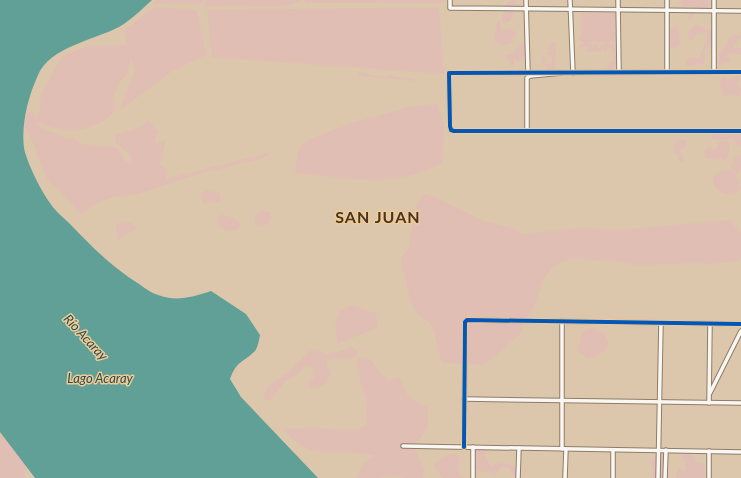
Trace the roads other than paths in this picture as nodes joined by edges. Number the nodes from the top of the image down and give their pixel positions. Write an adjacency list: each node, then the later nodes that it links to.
1 (450, 0): 7 (street)
2 (526, 0): 7 (street)
3 (570, 0): 8 (street)
4 (618, 0): 9 (street)
5 (668, 0): 10 (street)
6 (714, 0): 11 (street)
7 (526, 9): 8 (street); 13 (street)
8 (570, 9): 9 (street); 19 (street)
9 (618, 10): 10 (street); 15 (street)
10 (668, 10): 11 (street); 16 (street)
11 (714, 11): 12 (street); 17 (street)
12 (741, 11)
13 (528, 72): 14 (street); 20 (street)
14 (563, 72): 19 (street); 20 (street)
15 (619, 72): 16 (street); 19 (street)
16 (668, 72): 17 (street)
17 (714, 72): 18 (street)
18 (741, 72)
19 (574, 73)
20 (527, 131): 21 (street)
21 (741, 131)
22 (562, 321): 23 (street); 28 (street); 29 (street)
23 (661, 323): 24 (street); 30 (street)
24 (710, 324): 25 (street); 27 (street)
25 (741, 324)
26 (741, 332): 27 (street)
27 (709, 395): 31 (street)
28 (464, 399): 29 (street); 34 (street)
29 (562, 400): 30 (street); 37 (street)
30 (659, 402): 31 (street); 39 (street)
31 (709, 403): 32 (street)
32 (741, 403)
33 (403, 446): 34 (street)
34 (464, 447): 35 (street)
35 (473, 447): 36 (street); 43 (street)
36 (519, 448): 37 (street); 44 (street)
37 (564, 449): 38 (street); 45 (street)
38 (613, 450): 39 (street); 46 (street)
39 (658, 450): 40 (street); 47 (street)
40 (666, 450): 41 (street); 48 (street)
41 (709, 451): 42 (street); 49 (street)
42 (741, 452)
43 (473, 478)
44 (518, 478)
45 (565, 478)
46 (612, 478)
47 (658, 478)
48 (665, 478)
49 (709, 478)

